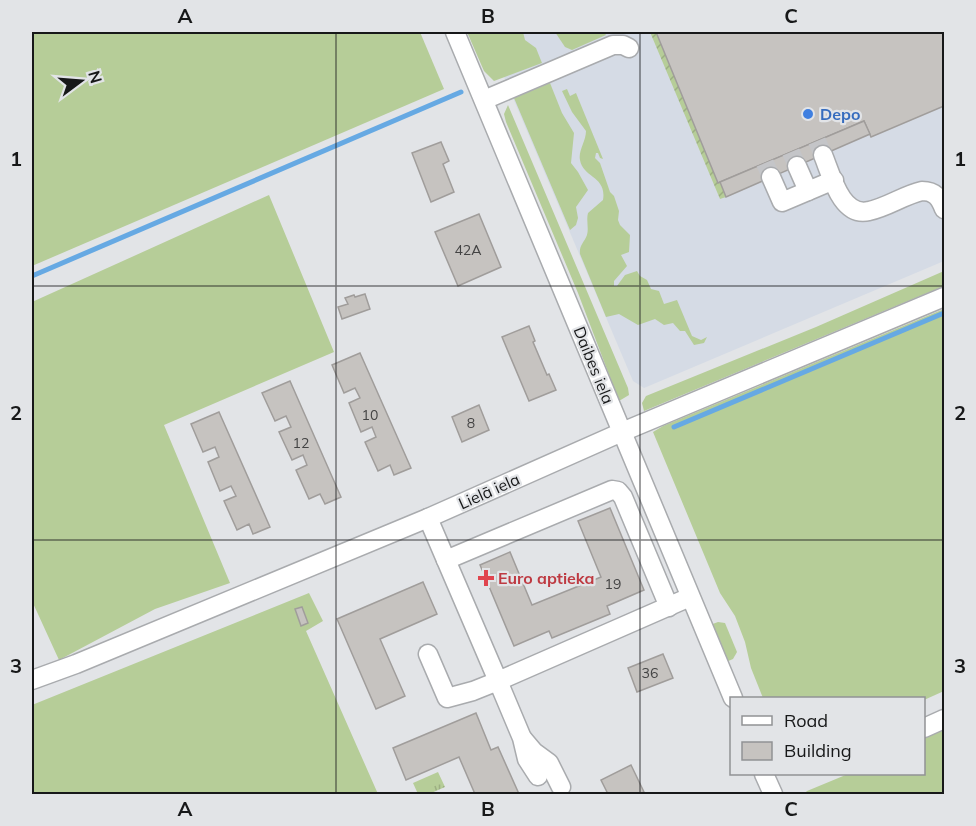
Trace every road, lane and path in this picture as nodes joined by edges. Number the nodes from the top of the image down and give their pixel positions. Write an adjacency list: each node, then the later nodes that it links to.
1 (455, 32): 3 (street, Daibes iela)
2 (628, 48): 3 (street)
3 (484, 100): 11 (street, Daibes iela)
4 (823, 154): 7 (street)
5 (797, 166): 8 (street)
6 (771, 177): 8 (street)
7 (834, 180): 8 (street); 9 (street)
8 (808, 191)
9 (945, 209)
10 (945, 297): 11 (street, Lielā iela)
11 (622, 432): 12 (street, Lielā iela); 14 (street, Daibes iela)
12 (428, 518): 13 (street); 17 (street, Lielā iela)
13 (446, 560): 15 (street); 18 (street)
14 (690, 597): 15 (street); 19 (street, Daibes iela)
15 (669, 607): 18 (street)
16 (428, 654): 18 (street)
17 (32, 680)
18 (498, 681): 22 (street)
19 (732, 697)
20 (945, 719): 21 (street)
21 (925, 728)
22 (522, 738): 23 (street); 24 (street)
23 (538, 776)
24 (561, 787)

